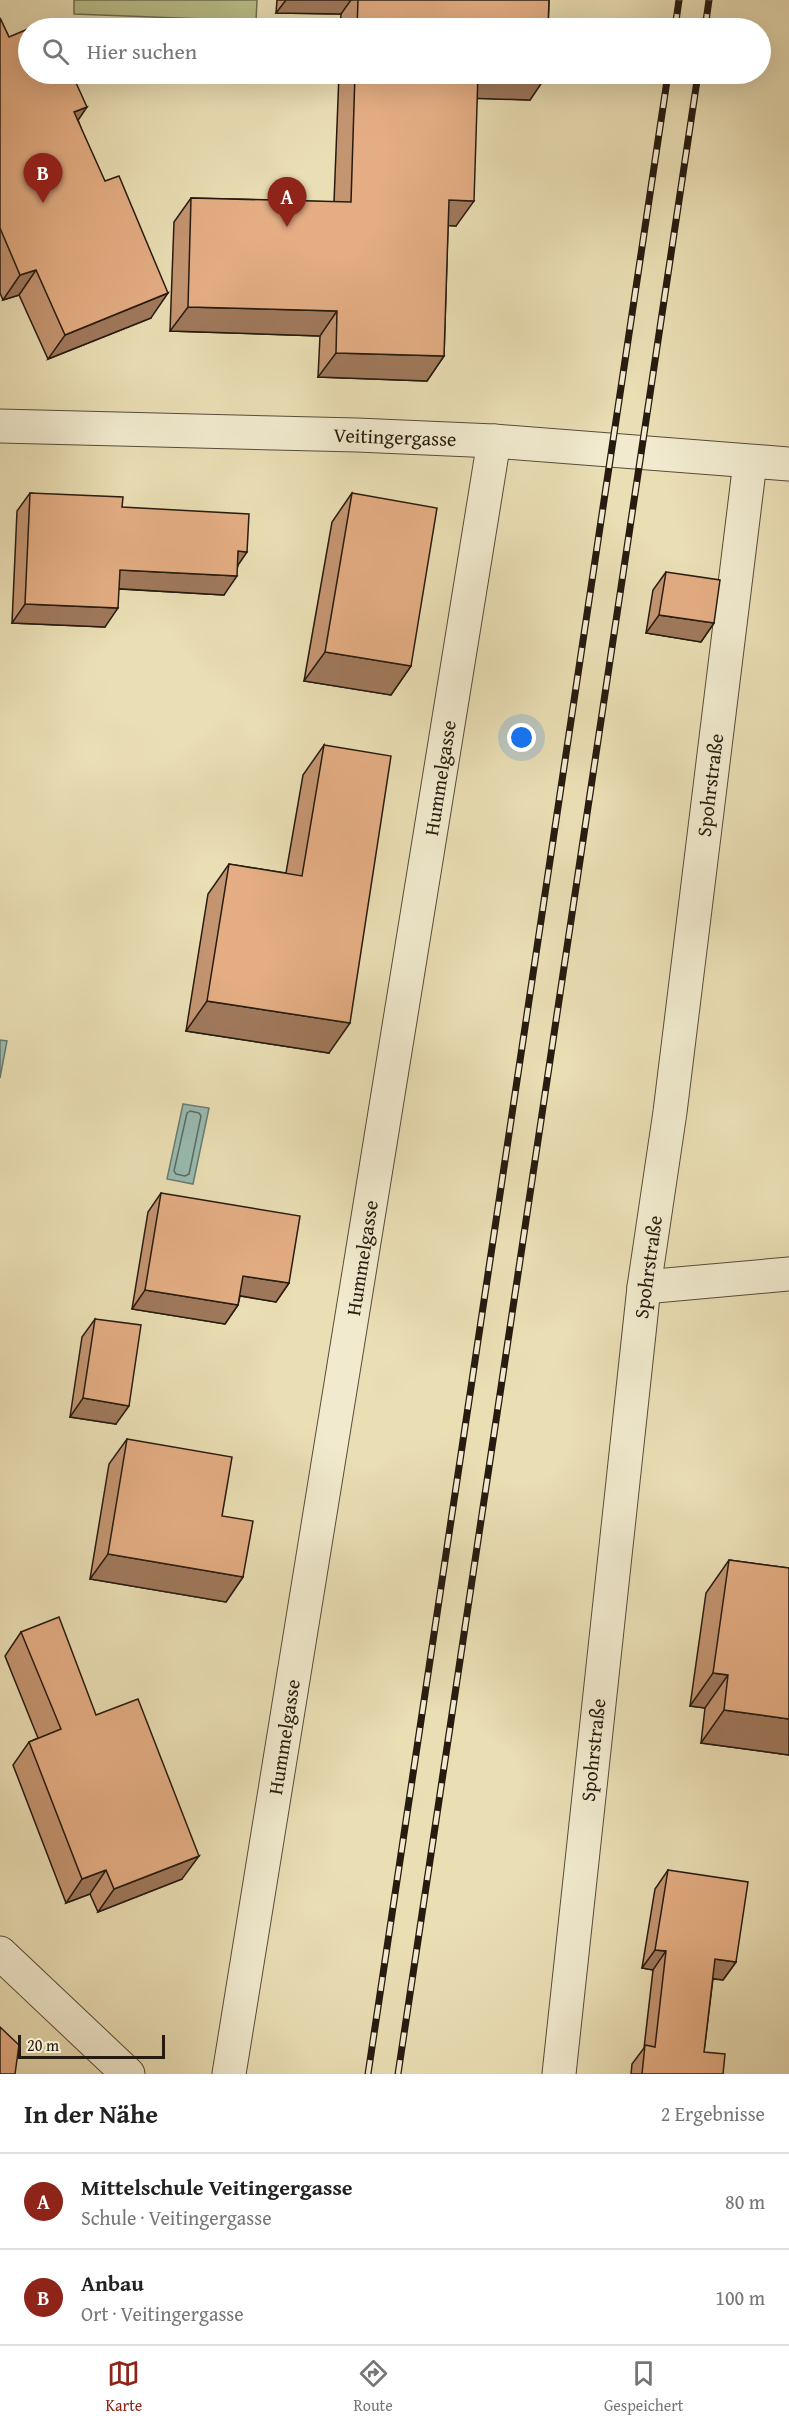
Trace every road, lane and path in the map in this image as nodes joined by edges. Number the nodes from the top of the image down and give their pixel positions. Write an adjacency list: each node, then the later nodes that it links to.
1 (0, 426): 2 (street, Veitingergasse)
2 (494, 441): 3 (street, Veitingergasse); 9 (street, Hummelgasse)
3 (750, 462): 4 (street, Veitingergasse); 6 (street, Spohrstraße)
4 (789, 464)
5 (789, 1274): 6 (street)
6 (644, 1287): 10 (street, Spohrstraße)
7 (0, 1953): 8 (street)
8 (128, 2074)
9 (229, 2074)
10 (559, 2074)

